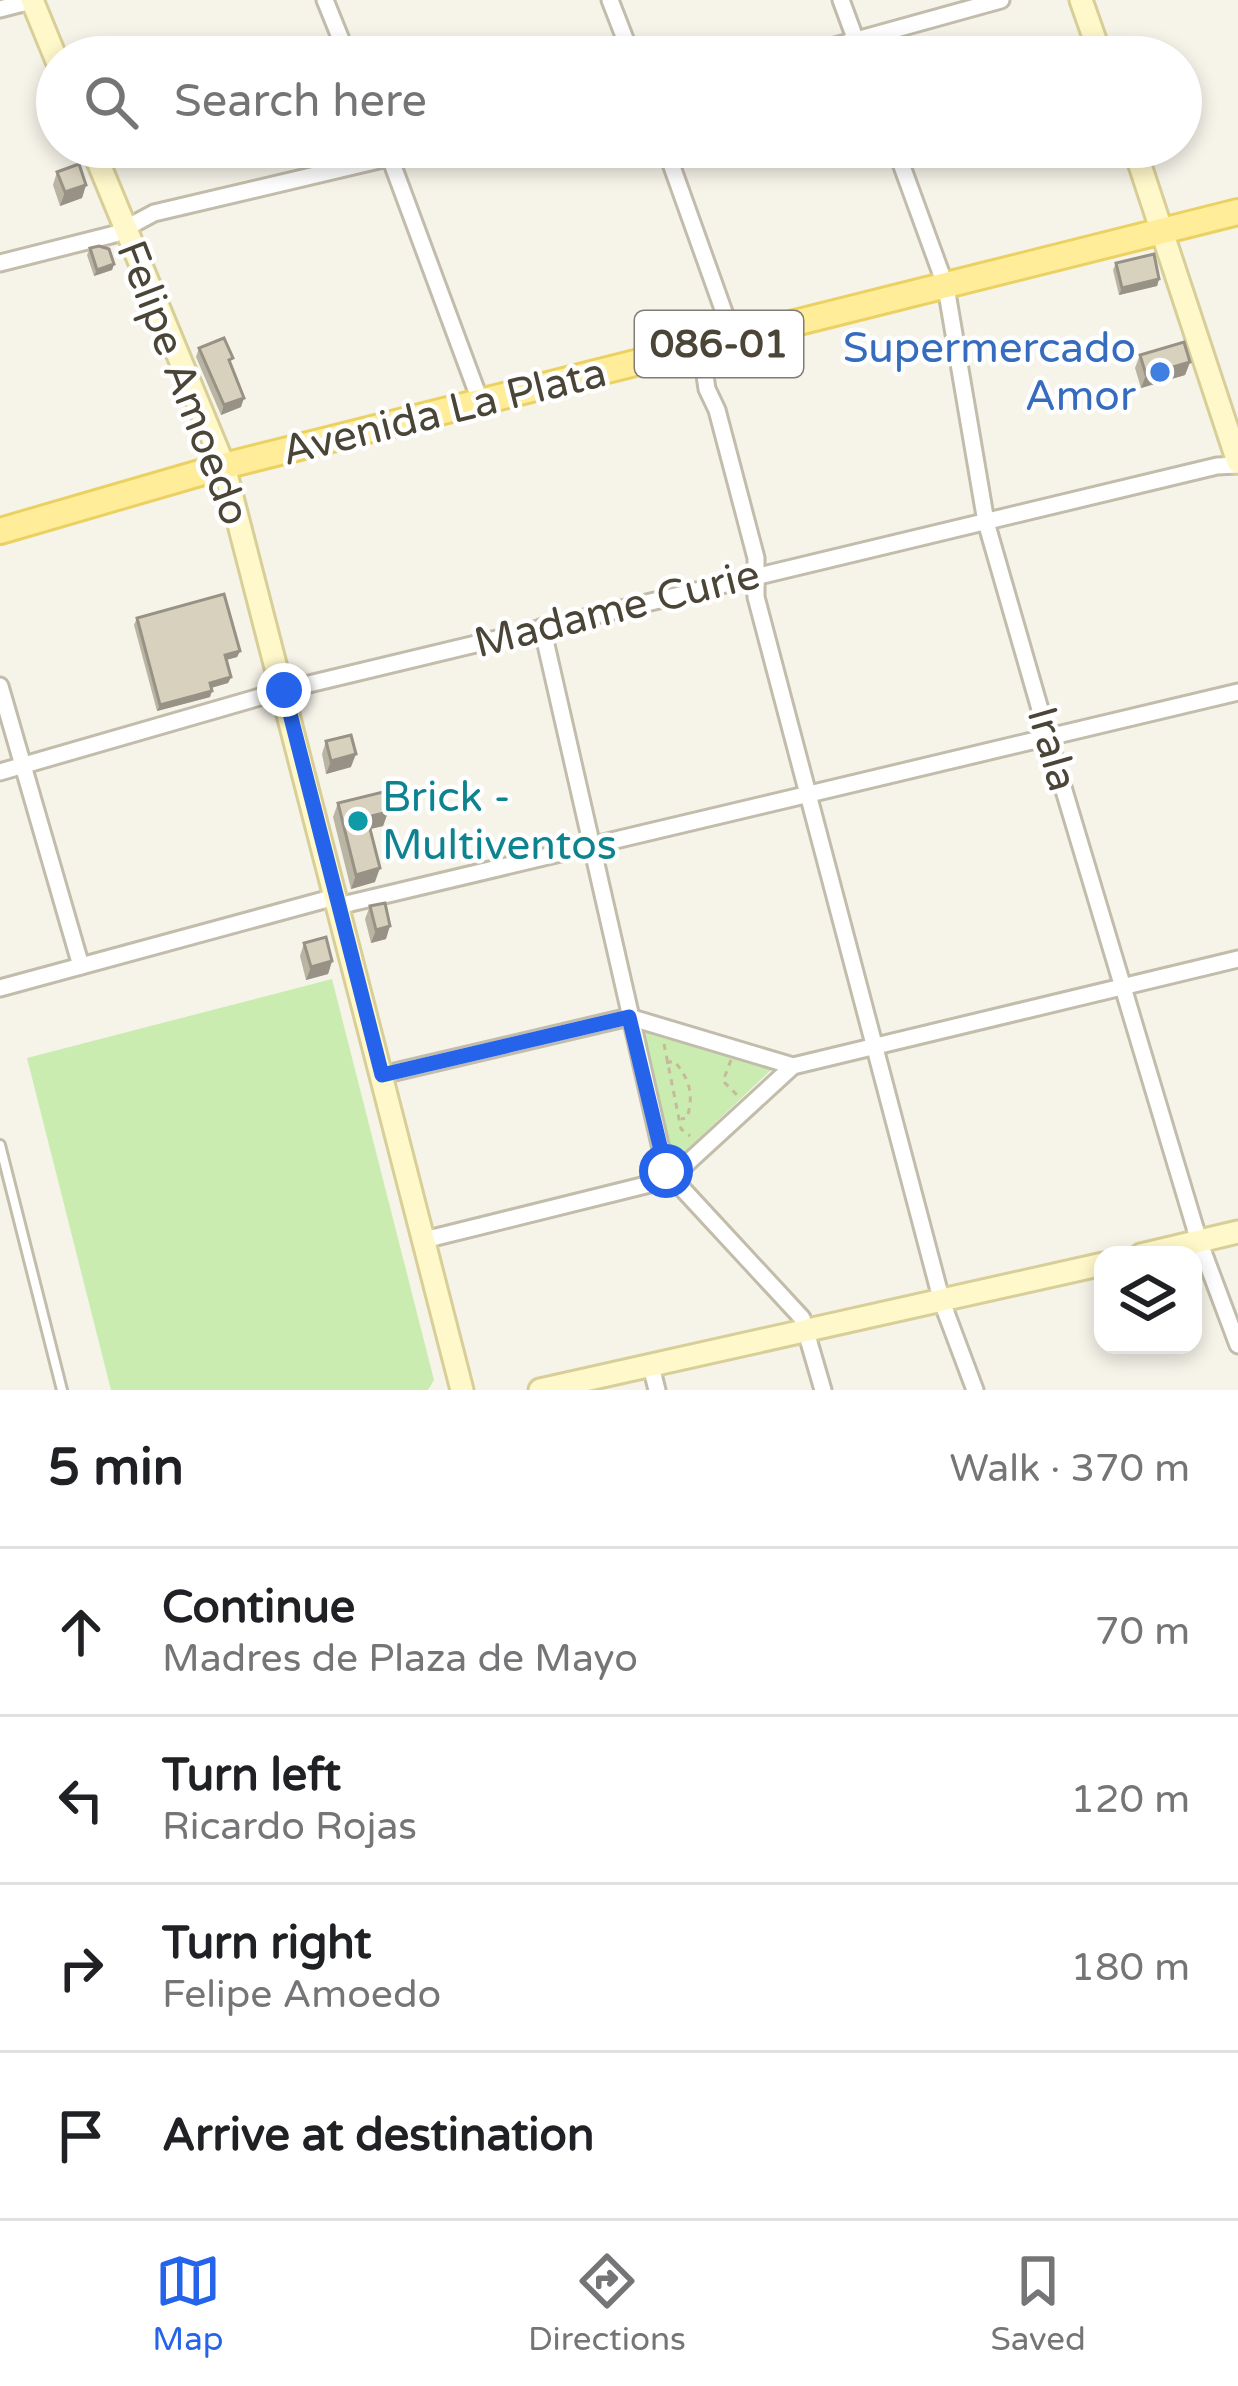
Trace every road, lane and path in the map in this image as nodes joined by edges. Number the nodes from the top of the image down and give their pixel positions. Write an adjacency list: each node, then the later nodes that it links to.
1 (33, 0): 7 (street); 8 (main road)
2 (325, 0): 9 (street)
3 (610, 0): 10 (street)
4 (841, 0): 11 (street)
5 (1001, 0): 12 (street)
6 (1081, 0): 13 (main road)
7 (0, 9)
8 (47, 36)
9 (340, 36)
10 (624, 36)
11 (854, 36)
12 (897, 36)
13 (1094, 36)
14 (100, 168): 21 (main road, Felipe Amoedo)
15 (327, 168): 21 (street)
16 (394, 168): 27 (street)
17 (673, 168): 25 (street)
18 (903, 168): 24 (street, Irala)
19 (1142, 168): 22 (main road)
20 (1238, 212): 22 (main road, Avenida La Plata / 086-01)
21 (124, 229): 23 (street); 29 (main road, Felipe Amoedo)
22 (1165, 230): 24 (main road, Avenida La Plata / 086-01); 28 (main road)
23 (0, 263)
24 (946, 287): 25 (main road, Avenida La Plata / 086-01); 30 (street, Irala)
25 (734, 340): 26 (main road, Avenida La Plata / 086-01)
26 (701, 348): 27 (main road, Avenida La Plata / 086-01); 32 (street)
27 (481, 403): 29 (main road, Avenida La Plata / 086-01)
28 (1238, 464): 30 (street, Madame Curie)
29 (224, 466): 31 (main road, Avenida La Plata / 086-01); 35 (main road, Felipe Amoedo)
30 (986, 522): 32 (street, Madame Curie); 37 (street, Irala)
31 (0, 531)
32 (757, 575): 33 (street, Madame Curie); 40 (street)
33 (542, 626): 35 (street, Madame Curie); 41 (street)
34 (0, 686): 38 (street)
35 (284, 690): 38 (street, Madame Curie); 42 (main road, Felipe Amoedo)
36 (1238, 692): 37 (street)
37 (1048, 737): 40 (street); 45 (street, Irala)
38 (25, 766): 39 (street, Madame Curie); 44 (street)
39 (0, 772)
40 (808, 795): 41 (street); 49 (street)
41 (591, 846): 42 (street); 47 (street)
42 (337, 901): 44 (street); 53 (main road, Felipe Amoedo)
43 (1238, 959): 45 (street)
44 (82, 966): 46 (street)
45 (1123, 987): 49 (street); 63 (street, Irala)
46 (0, 988)
47 (629, 1017): 48 (street); 53 (street); 60 (street)
48 (669, 1027): 50 (street); 51 (path)
49 (874, 1046): 52 (street); 66 (street)
50 (736, 1047): 52 (street); 54 (path)
51 (666, 1063): 57 (path); 57 (path)
52 (794, 1066): 56 (street)
53 (382, 1075): 62 (main road, Felipe Amoedo)
54 (723, 1081): 55 (path); 56 (path)
55 (712, 1084)
56 (748, 1107): 59 (street)
57 (679, 1120): 59 (path)
58 (0, 1145): 70 (lane)
59 (705, 1149): 60 (street)
60 (670, 1179): 62 (street); 67 (street)
61 (1238, 1232): 63 (main road)
62 (424, 1240): 71 (main road, Felipe Amoedo)
63 (1199, 1241): 64 (main road); 68 (street, Irala)
64 (1178, 1246)
65 (1094, 1266): 66 (main road)
66 (942, 1302): 67 (main road); 75 (street)
67 (809, 1331): 69 (main road); 74 (street)
68 (1238, 1345)
69 (651, 1366): 72 (main road); 73 (street)
70 (62, 1390)
71 (462, 1390)
72 (540, 1390)
73 (657, 1390)
74 (824, 1390)
75 (975, 1390)

